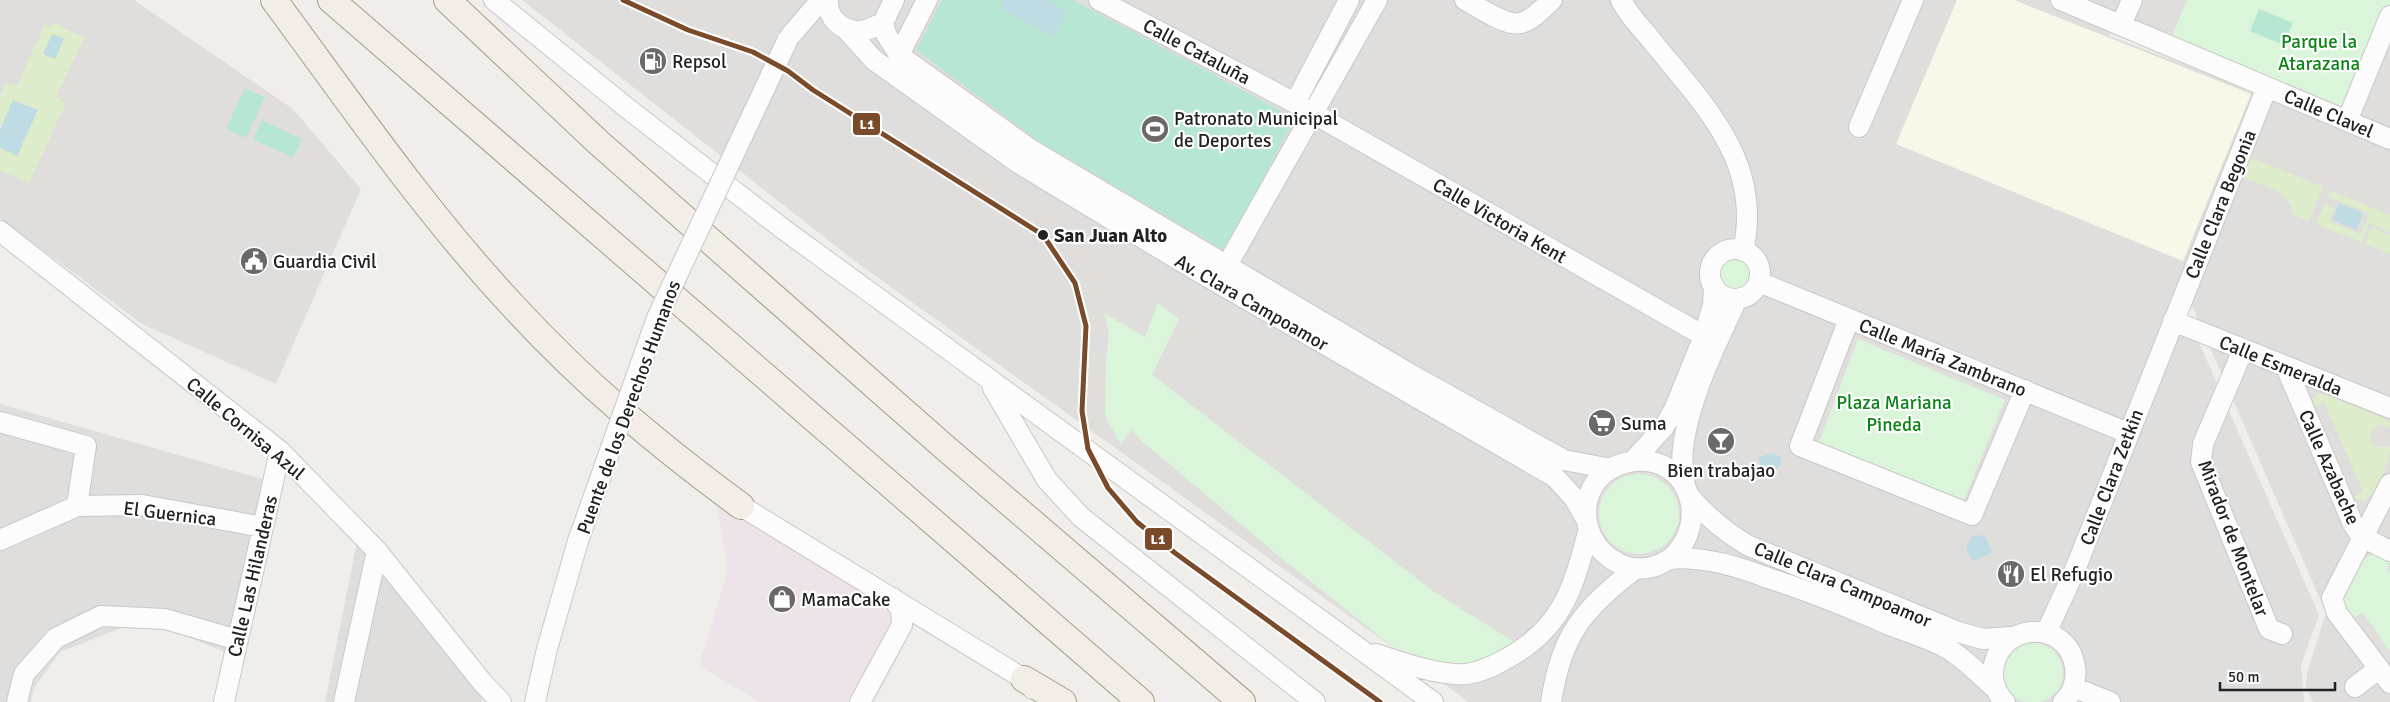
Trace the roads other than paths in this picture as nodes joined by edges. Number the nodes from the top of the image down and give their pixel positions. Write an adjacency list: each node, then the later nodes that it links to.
1 (274, 0): 52 (main road)
2 (331, 0): 82 (main road)
3 (447, 0): 83 (main road)
4 (494, 0): 41 (street)
5 (808, 0): 23 (street)
6 (821, 0): 23 (street)
7 (828, 0): 21 (street)
8 (894, 0): 20 (street)
9 (927, 0): 24 (street)
10 (1349, 0): 26 (street)
11 (1377, 0): 26 (street)
12 (1465, 0): 13 (street)
13 (1552, 0)
14 (1622, 0): 31 (street)
15 (1913, 0): 28 (street)
16 (2061, 0): 22 (street, Calle Clavel)
17 (2132, 0): 22 (street)
18 (1107, 2): 26 (street, Calle Cataluña)
19 (2390, 17): 27 (street)
20 (883, 23): 21 (street); 24 (street, Av. Clara Campoamor)
21 (840, 25): 23 (street); 53 (street, Av. Clara Campoamor)
22 (2121, 25): 25 (street, Calle Clavel)
23 (789, 38): 77 (street, Puente de los Derechos Humanos, bridge)
24 (899, 55): 32 (street, Av. Clara Campoamor)
25 (2267, 87): 27 (street, Calle Clavel); 37 (street, Calle Clara Begonia)
26 (1304, 108): 32 (street); 38 (street, Calle Victoria Kent)
27 (2347, 121): 29 (street, Calle Clavel)
28 (1859, 127)
29 (2390, 139)
30 (0, 231): 46 (street, Calle Cornisa Azul)
31 (1742, 250): 33 (street); 34 (street)
32 (1226, 266): 48 (street, Av. Clara Campoamor)
33 (1759, 282): 35 (street); 36 (street, Calle María Zambrano)
34 (1714, 286): 35 (street); 38 (street)
35 (1737, 298): 50 (street)
36 (1849, 319): 42 (street, Calle María Zambrano); 42 (street)
37 (2173, 321): 39 (street, Calle Esmeralda); 45 (street, Calle Clara Zetkin)
38 (1704, 336): 47 (street)
39 (2242, 350): 40 (street, Calle Esmeralda); 64 (street, Mirador de Montelar)
40 (2286, 367): 43 (street, Calle Esmeralda); 55 (street, Calle Azabache)
41 (987, 379): 67 (street); 84 (street)
42 (2025, 390): 45 (street, Calle María Zambrano)
43 (2390, 408)
44 (0, 422): 51 (street)
45 (2128, 433): 63 (street, Calle Clara Zetkin)
46 (280, 451): 54 (street, Calle Las Hilanderas); 57 (street, Calle Cornisa Azul)
47 (1633, 461): 48 (street); 50 (street)
48 (1610, 469): 53 (street)
49 (2390, 484): 55 (street)
50 (1687, 492): 59 (street); 65 (street, Calle Clara Campoamor)
51 (77, 506): 54 (street, El Guernica); 56 (street)
52 (741, 506): 61 (street)
53 (1587, 525): 60 (street); 67 (street)
54 (263, 527): 66 (street, Calle Las Hilanderas)
55 (2362, 537): 58 (street, Calle Azabache); 68 (street)
56 (0, 540)
57 (377, 551): 75 (street); 76 (street, Calle Cornisa Azul)
58 (2390, 551)
59 (1669, 560): 60 (street); 72 (street, Calle Clara Campoamor)
60 (1636, 568): 86 (street)
61 (893, 598): 62 (street); 78 (street)
62 (929, 620): 69 (street); 79 (street)
63 (2046, 633): 65 (street, Calle Clara Campoamor); 71 (street)
64 (2282, 634)
65 (2012, 637): 72 (street)
66 (238, 640): 73 (street); 74 (street, Calle Las Hilanderas)
67 (1360, 650): 85 (street)
68 (2384, 676): 70 (street)
69 (1024, 679): 80 (street); 81 (main road)
70 (2355, 687)
71 (2068, 695): 87 (street)
72 (2000, 696)
73 (17, 702)
74 (224, 702)
75 (344, 702)
76 (501, 702)
77 (535, 702)
78 (860, 702)
79 (875, 702)
80 (1045, 702)
81 (1063, 702)
82 (1141, 702)
83 (1242, 702)
84 (1315, 702)
85 (1433, 702)
86 (1550, 702)
87 (2110, 702)

